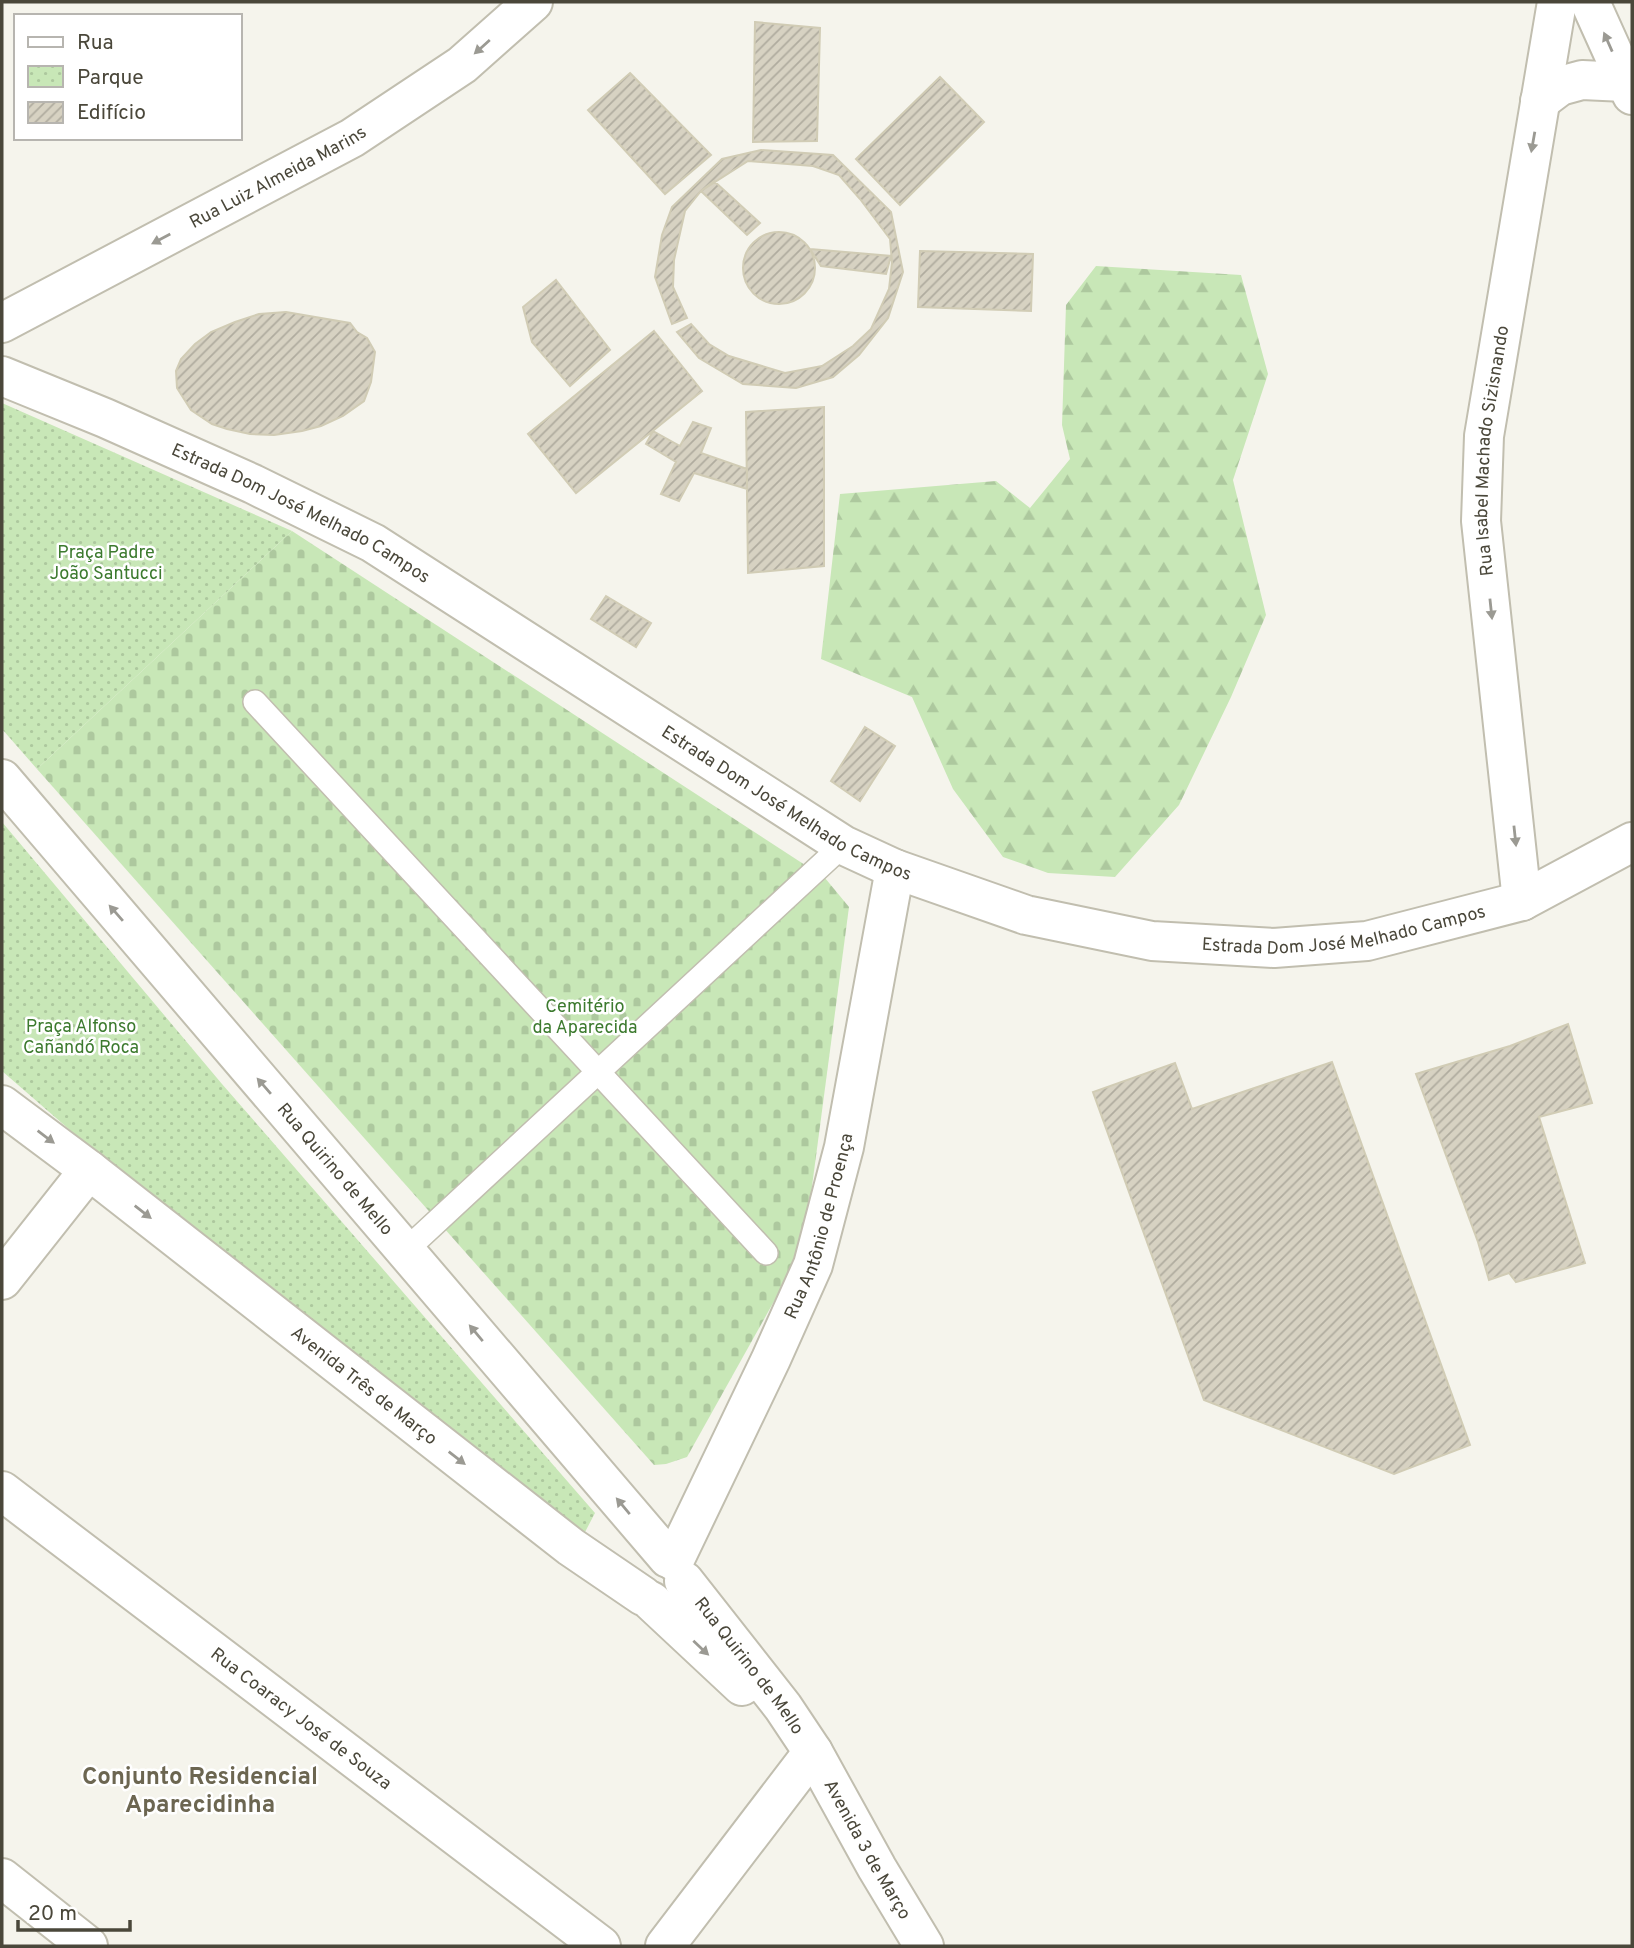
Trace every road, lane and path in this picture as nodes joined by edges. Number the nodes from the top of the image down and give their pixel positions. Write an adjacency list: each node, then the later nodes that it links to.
1 (533, 2): 6 (street, Rua Luiz Almeida Marins, one-way to 6)
2 (1556, 2): 5 (street, Rua Isabel Machado Sizisnando)
3 (1590, 2): 4 (street, one-way to 3)
4 (1629, 88): 5 (street)
5 (1540, 100): 13 (street, Rua Isabel Machado Sizisnando, one-way to 13)
6 (2, 323)
7 (2, 376): 11 (street, Estrada Dom José Melhado Campos)
8 (255, 702): 14 (lane)
9 (2, 779): 17 (street, Rua Quirino de Mello, one-way to 9)
10 (1632, 842): 13 (street, Estrada Dom José Melhado Campos)
11 (843, 845): 12 (street, Estrada Dom José Melhado Campos); 14 (lane)
12 (895, 869): 13 (street, Estrada Dom José Melhado Campos); 21 (street, Rua Antônio de Proença)
13 (1522, 901)
14 (599, 1072): 17 (lane); 18 (lane)
15 (2, 1105): 16 (street, Avenida Três de Março, one-way to 16)
16 (89, 1170): 19 (street); 22 (street, Avenida Três de Março, one-way to 22)
17 (405, 1251): 21 (street, Rua Quirino de Mello, one-way to 17)
18 (766, 1253)
19 (2, 1280)
20 (2, 1492): 26 (street, Rua Coaracy José de Souza)
21 (675, 1567): 22 (street); 23 (street, Rua Quirino de Mello)
22 (647, 1599): 23 (street, Avenida Três de Março, one-way to 23)
23 (813, 1752): 27 (street); 28 (street, Avenida 3 de Março)
24 (2, 1878): 25 (street)
25 (88, 1946)
26 (601, 1946)
27 (665, 1946)
28 (924, 1946)

